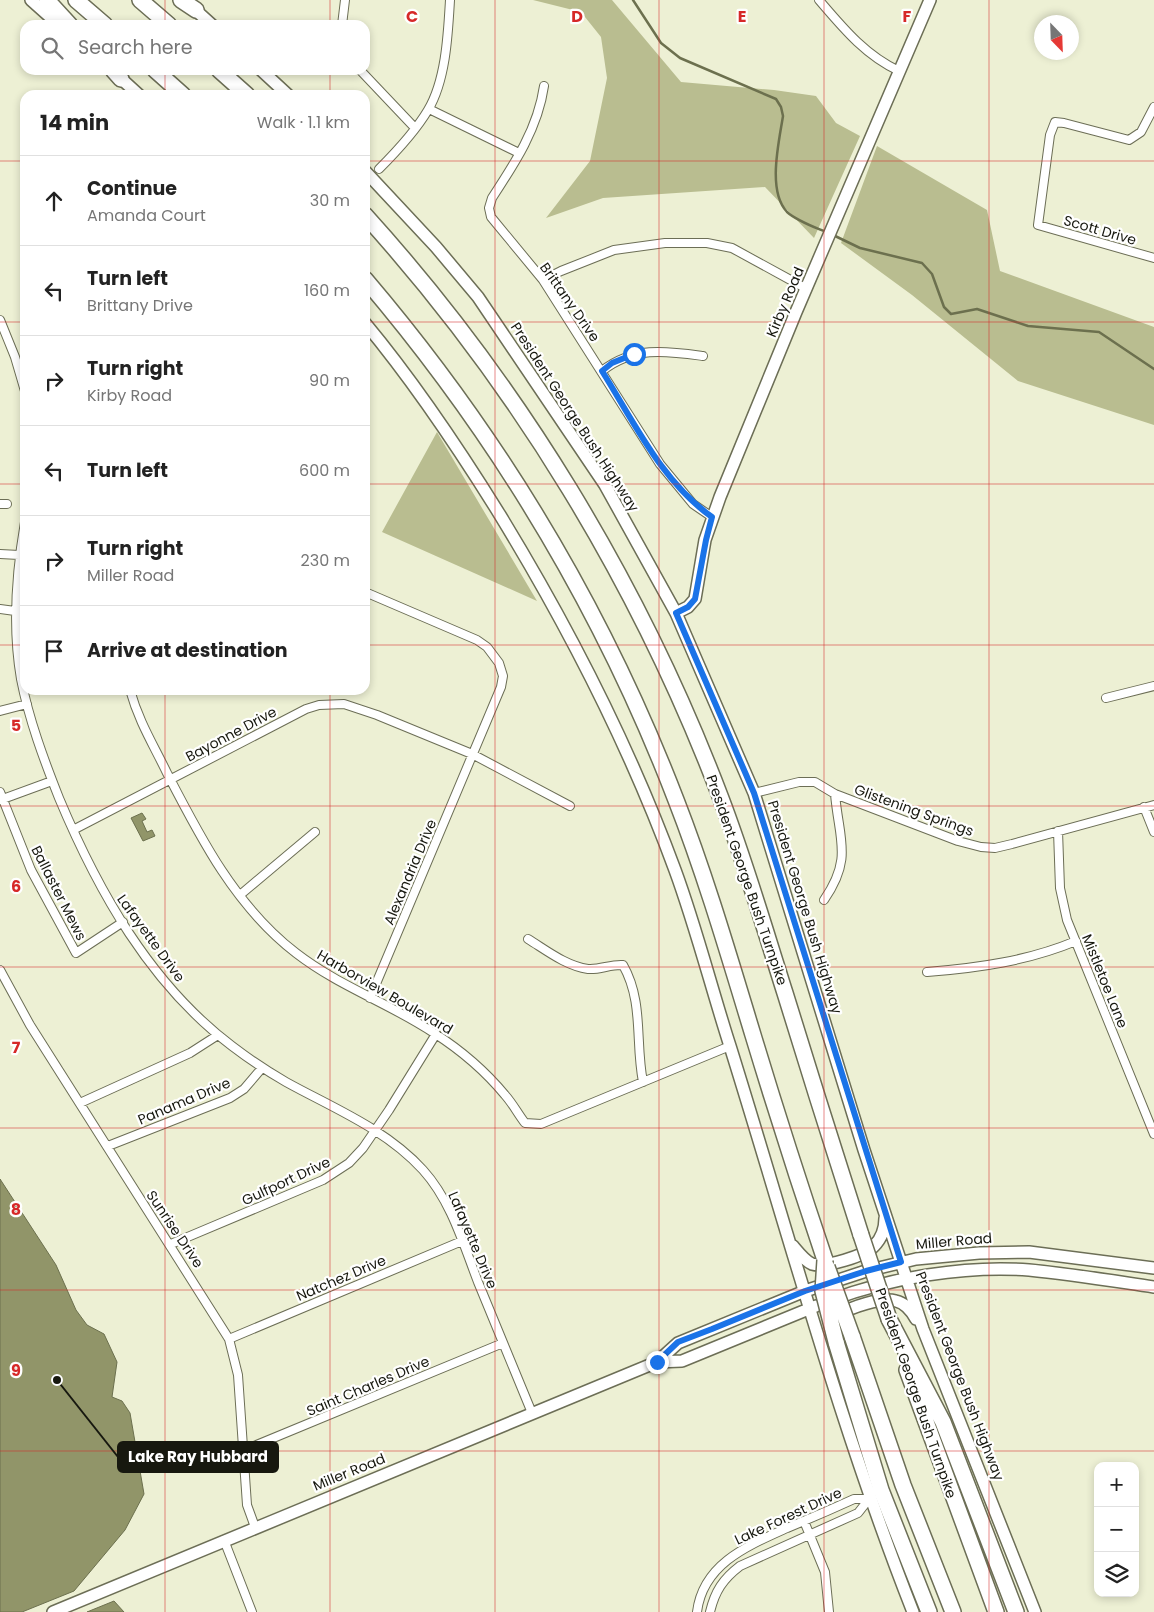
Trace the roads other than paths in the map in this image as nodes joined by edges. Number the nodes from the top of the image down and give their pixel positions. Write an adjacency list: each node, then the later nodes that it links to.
1 (31, 0): 11 (main road)
2 (47, 0): 12 (highway)
3 (76, 0): 13 (highway)
4 (140, 0): 14 (highway)
5 (182, 0): 10 (highway)
6 (344, 0): 16 (street)
7 (450, 0): 29 (street)
8 (819, 0): 17 (street)
9 (930, 0): 17 (main road, Kirby Road)
10 (196, 10): 15 (main road)
11 (53, 20)
12 (65, 20)
13 (98, 20)
14 (163, 20)
15 (207, 20)
16 (342, 20)
17 (899, 71): 38 (main road, Kirby Road)
18 (117, 75): 24 (main road)
19 (161, 75): 25 (highway)
20 (225, 75): 26 (highway)
21 (266, 75): 27 (main road)
22 (365, 75): 30 (street)
23 (544, 86): 31 (street, Brittany Drive)
24 (134, 90)
25 (177, 90)
26 (241, 90)
27 (283, 90)
28 (1154, 107): 35 (street, Scott Drive)
29 (429, 109): 30 (street); 31 (street)
30 (415, 128): 32 (street)
31 (519, 153): 36 (street, Brittany Drive)
32 (379, 169)
33 (370, 176): 51 (main road, President George Bush Highway)
34 (370, 221): 100 (highway, President George Bush Turnpike, bridge)
35 (1154, 258)
36 (543, 280): 38 (street); 42 (street, Brittany Drive)
37 (370, 285): 93 (highway)
38 (807, 289): 44 (main road, Kirby Road)
39 (0, 320): 43 (street)
40 (370, 330): 82 (main road)
41 (703, 356): 42 (street)
42 (602, 371): 44 (street, Brittany Drive)
43 (20, 374)
44 (712, 517): 51 (main road, Kirby Road)
45 (20, 550): 47 (street, Lafayette Drive)
46 (0, 554): 47 (street)
47 (19, 555): 50 (street, Lafayette Drive)
48 (370, 594): 59 (street, Alexandria Drive)
49 (0, 609): 50 (street)
50 (15, 611): 52 (street, Lafayette Drive)
51 (676, 613): 62 (main road, President George Bush Highway)
52 (20, 667)
53 (1154, 686): 56 (street)
54 (25, 695): 57 (street, Lafayette Drive)
55 (132, 695): 60 (street, Harborview Boulevard)
56 (1106, 698)
57 (27, 704): 58 (street); 61 (street, Lafayette Drive)
58 (0, 711)
59 (472, 754): 60 (street, Bayonne Drive); 66 (street, Bayonne Drive); 79 (street, Alexandria Drive)
60 (171, 780): 68 (street, Bayonne Drive); 72 (street, Harborview Boulevard)
61 (52, 781): 64 (street); 68 (street, Lafayette Drive)
62 (754, 793): 63 (street, Glistening Springs); 89 (main road, President George Bush Highway)
63 (835, 794): 69 (street, Glistening Springs); 73 (street)
64 (1, 797): 74 (street, Ballaster Mews)
65 (1154, 805): 67 (street, Glistening Springs)
66 (570, 806)
67 (1144, 807): 69 (street, Glistening Springs); 71 (street)
68 (73, 830): 74 (street, Lafayette Drive)
69 (1058, 831): 76 (street, Mistletoe Lane)
70 (315, 832): 72 (street)
71 (1154, 832)
72 (240, 895): 79 (street, Harborview Boulevard)
73 (824, 900)
74 (123, 922): 80 (street, Lafayette Drive)
75 (528, 939): 84 (street)
76 (1076, 941): 78 (street); 87 (street, Mistletoe Lane)
77 (0, 970): 85 (street, Sunrise Drive)
78 (927, 972)
79 (370, 998): 81 (street, Harborview Boulevard)
80 (218, 1034): 83 (street, Lafayette Drive); 85 (street)
81 (436, 1034): 84 (street, Harborview Boulevard); 86 (street, Gulfport Drive)
82 (730, 1046): 84 (street, Harborview Boulevard); 91 (main road)
83 (262, 1068): 86 (street, Lafayette Drive); 88 (street, Panama Drive)
84 (643, 1082)
85 (80, 1103): 88 (street, Sunrise Drive)
86 (374, 1130): 90 (street, Lafayette Drive); 92 (street, Gulfport Drive)
87 (1154, 1134)
88 (108, 1146): 92 (street, Sunrise Drive)
89 (886, 1215): 91 (main road); 94 (main road, President George Bush Highway)
90 (462, 1241): 102 (street, Natchez Drive); 103 (street, Lafayette Drive)
91 (790, 1242): 98 (main road)
92 (171, 1244): 102 (street, Sunrise Drive)
93 (822, 1254): 119 (highway, bridge); 120 (highway, bridge)
94 (901, 1262): 95 (main road, Miller Road); 96 (main road, President George Bush Highway); 98 (main road, Miller Road)
95 (1154, 1268)
96 (906, 1280): 97 (main road, Miller Road); 99 (main road, Miller Road); 101 (main road, President George Bush Highway)
97 (1154, 1287)
98 (805, 1291): 99 (main road); 105 (main road, Miller Road)
99 (810, 1308): 104 (main road); 105 (main road, Miller Road)
100 (889, 1319): 121 (highway, President George Bush Turnpike); 122 (highway)
101 (923, 1329): 104 (main road); 123 (main road, President George Bush Highway)
102 (230, 1339): 107 (street, Sunrise Drive)
103 (503, 1343): 106 (street, Lafayette Drive); 107 (street, Saint Charles Drive)
104 (823, 1351): 108 (main road)
105 (657, 1362): 106 (main road, Miller Road)
106 (532, 1413): 110 (main road, Miller Road)
107 (242, 1451): 110 (street, Sunrise Drive)
108 (869, 1499): 109 (street, Lake Forest Drive); 111 (street, Lake Forest Drive); 118 (main road)
109 (804, 1521): 111 (street); 115 (street, Lake Forest Drive)
110 (255, 1528): 112 (main road, Miller Road)
111 (811, 1536): 116 (street, Lake Forest Drive); 117 (street)
112 (224, 1540): 113 (main road, Miller Road); 114 (street)
113 (53, 1612)
114 (252, 1612)
115 (697, 1612)
116 (710, 1612)
117 (829, 1612)
118 (913, 1612)
119 (929, 1612)
120 (953, 1612)
121 (996, 1612)
122 (1016, 1612)
123 (1035, 1612)

